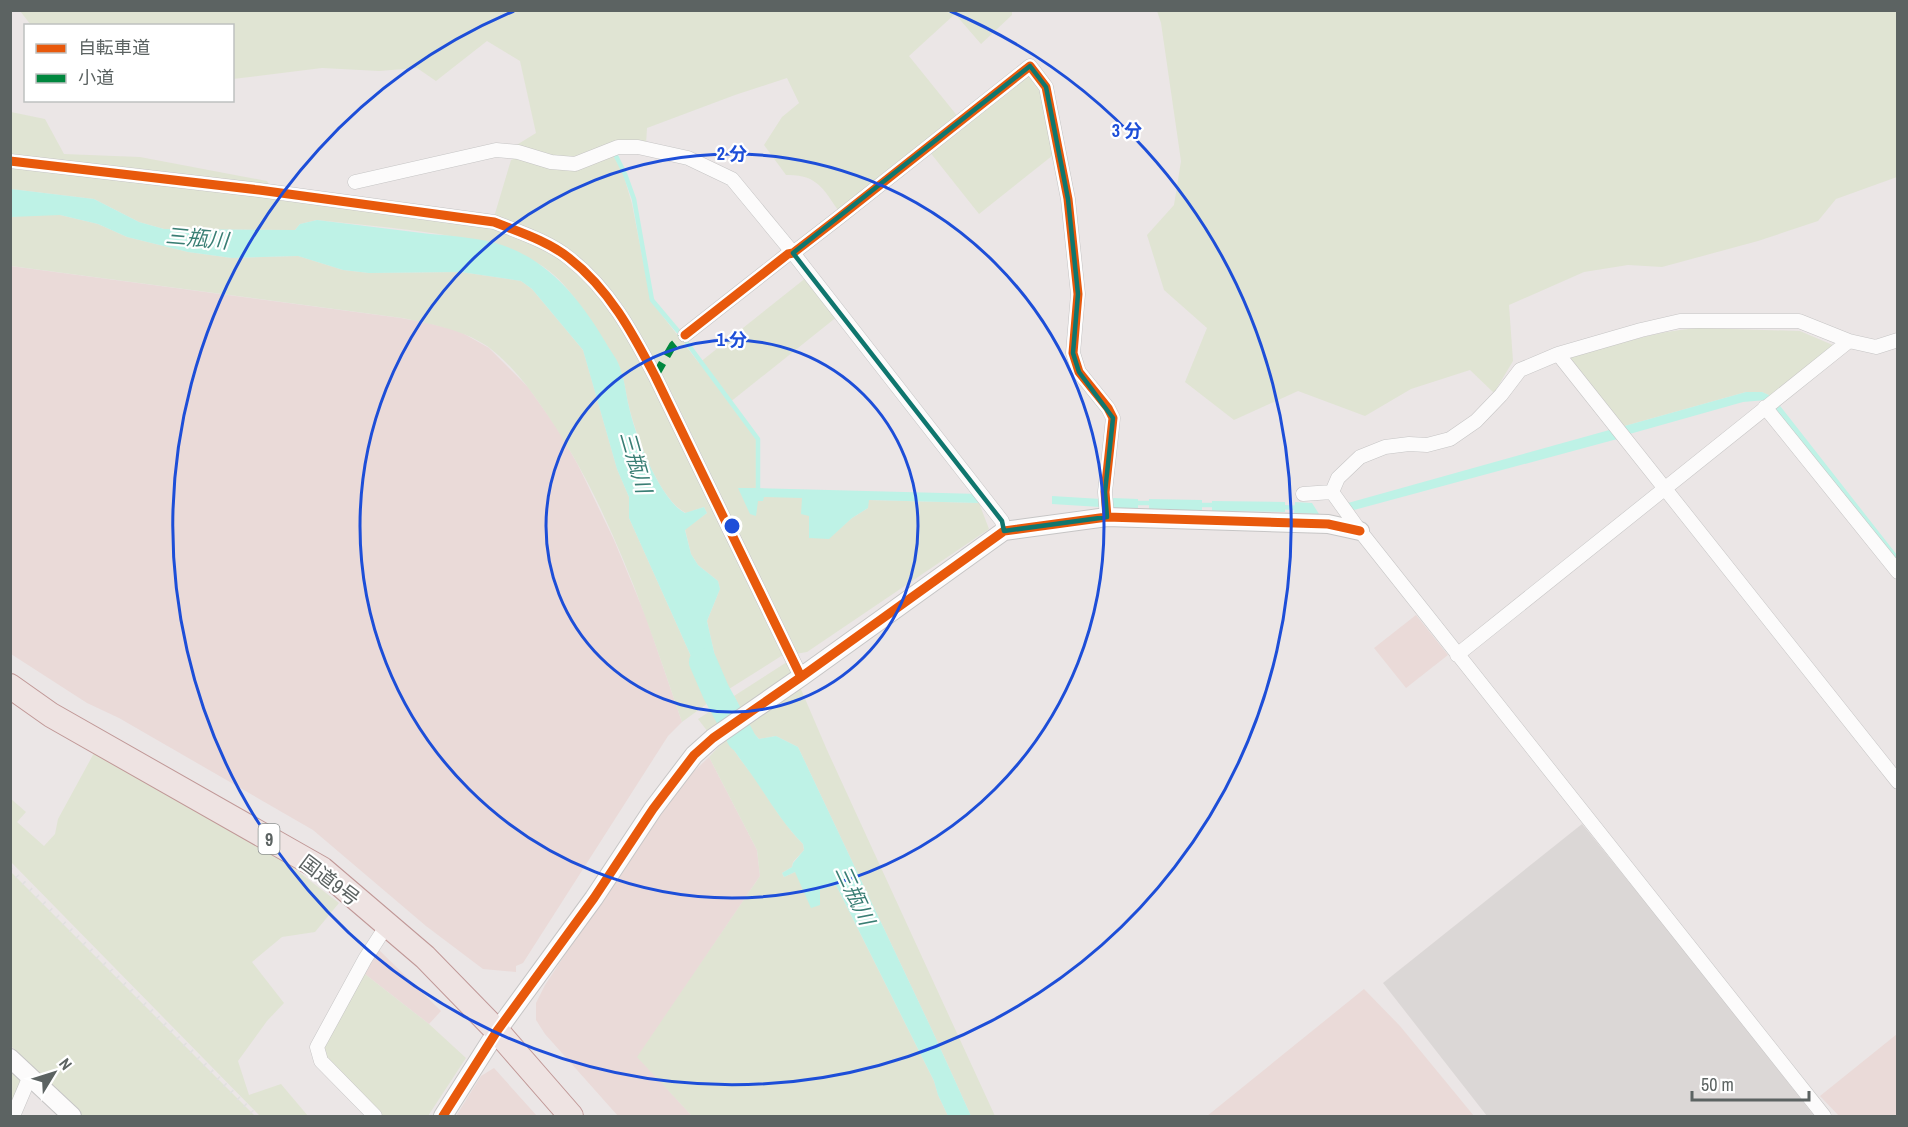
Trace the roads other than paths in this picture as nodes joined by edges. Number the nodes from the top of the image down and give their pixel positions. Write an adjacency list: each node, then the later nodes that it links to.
1 (10, 160): 17 (street)
2 (355, 182): 3 (street)
3 (793, 253): 4 (street); 12 (street); 13 (street)
4 (685, 335)
5 (1898, 340): 6 (street)
6 (1849, 341): 7 (street); 8 (street)
7 (1558, 354): 9 (street); 10 (street)
8 (1765, 407): 9 (street); 15 (street)
9 (1664, 488): 16 (street); 19 (street)
10 (1332, 492): 11 (street); 14 (street)
11 (1303, 494)
12 (1107, 514): 13 (street); 14 (street)
13 (1004, 531): 17 (street)
14 (1360, 531): 16 (street)
15 (1898, 572)
16 (1457, 655): 29 (street)
17 (801, 677): 21 (street)
18 (10, 686): 20 (highway, 国道9号 / 9)
19 (1898, 782)
20 (387, 925): 21 (highway, 国道9号 / 9); 26 (street)
21 (497, 1031): 27 (street); 28 (highway, 国道9号 / 9)
22 (10, 1058): 23 (street)
23 (30, 1076): 24 (street); 25 (street)
24 (13, 1116)
25 (72, 1116)
26 (375, 1116)
27 (443, 1116)
28 (571, 1116)
29 (1824, 1116)

